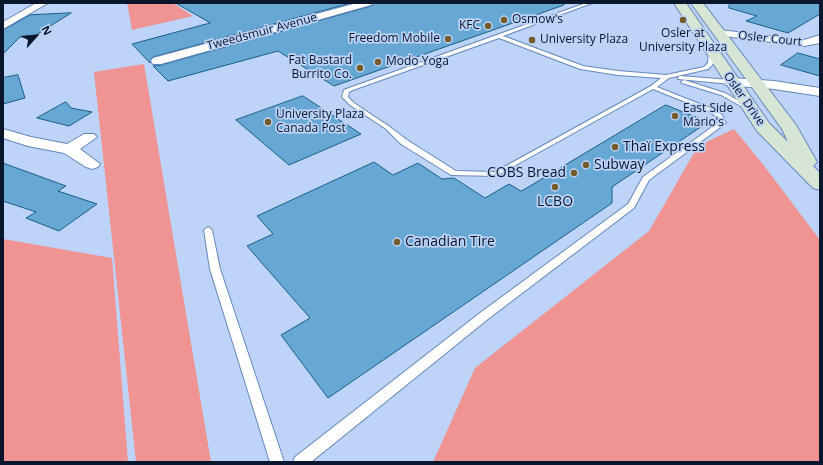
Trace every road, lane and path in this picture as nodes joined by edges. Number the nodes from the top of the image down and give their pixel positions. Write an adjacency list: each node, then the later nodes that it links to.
1 (43, 3): 6 (street)
2 (368, 3): 11 (street, Tweedsmuir Avenue)
3 (590, 3): 8 (lane)
4 (680, 3): 10 (main road, Osler Drive)
5 (697, 3): 7 (main road, Osler Drive)
6 (3, 26)
7 (720, 33): 9 (street, Osler Court); 14 (main road, Osler Drive)
8 (499, 36): 12 (lane); 15 (lane)
9 (820, 38)
10 (712, 52): 12 (lane); 13 (main road, Osler Drive)
11 (157, 61)
12 (666, 77): 13 (lane); 15 (lane); 17 (lane)
13 (731, 82): 14 (street); 17 (main road, Osler Drive)
14 (756, 83): 16 (street); 22 (main road, Osler Drive)
15 (653, 87): 25 (lane)
16 (820, 92)
17 (750, 110): 22 (main road, Osler Drive)
18 (3, 132): 20 (street)
19 (89, 137): 20 (street)
20 (69, 149): 21 (street)
21 (92, 164)
22 (820, 183)
23 (208, 230): 24 (lane)
24 (277, 462)
25 (300, 462)

